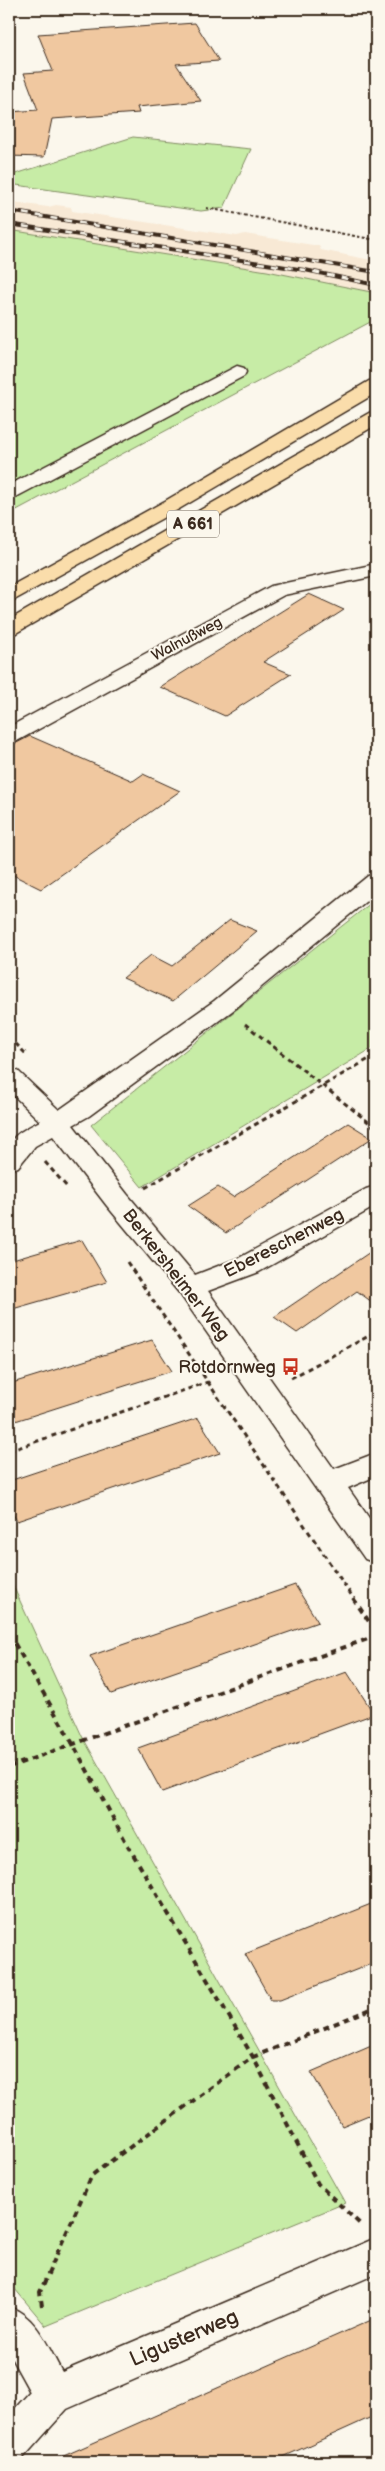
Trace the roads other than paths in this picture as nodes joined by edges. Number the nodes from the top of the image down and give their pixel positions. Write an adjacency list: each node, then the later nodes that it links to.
1 (237, 372): 4 (street)
2 (376, 385): 6 (highway, A 661)
3 (376, 417): 7 (highway, A 661)
4 (9, 493)
5 (376, 570): 8 (street, Walnußweg)
6 (9, 595)
7 (9, 629)
8 (9, 736)
9 (376, 881): 11 (street)
10 (9, 1077): 11 (street, Berkersheimer Weg)
11 (58, 1124): 12 (street); 14 (street, Berkersheimer Weg)
12 (9, 1161)
13 (376, 1195): 14 (street, Ebereschenweg)
14 (190, 1287): 16 (street, Berkersheimer Weg)
15 (376, 1464): 16 (street)
16 (330, 1483): 17 (street, Berkersheimer Weg)
17 (376, 1551)
18 (370, 2242): 20 (street, Ligusterweg)
19 (26, 2317): 20 (street)
20 (53, 2395): 21 (street, Ligusterweg)
21 (9, 2444)

